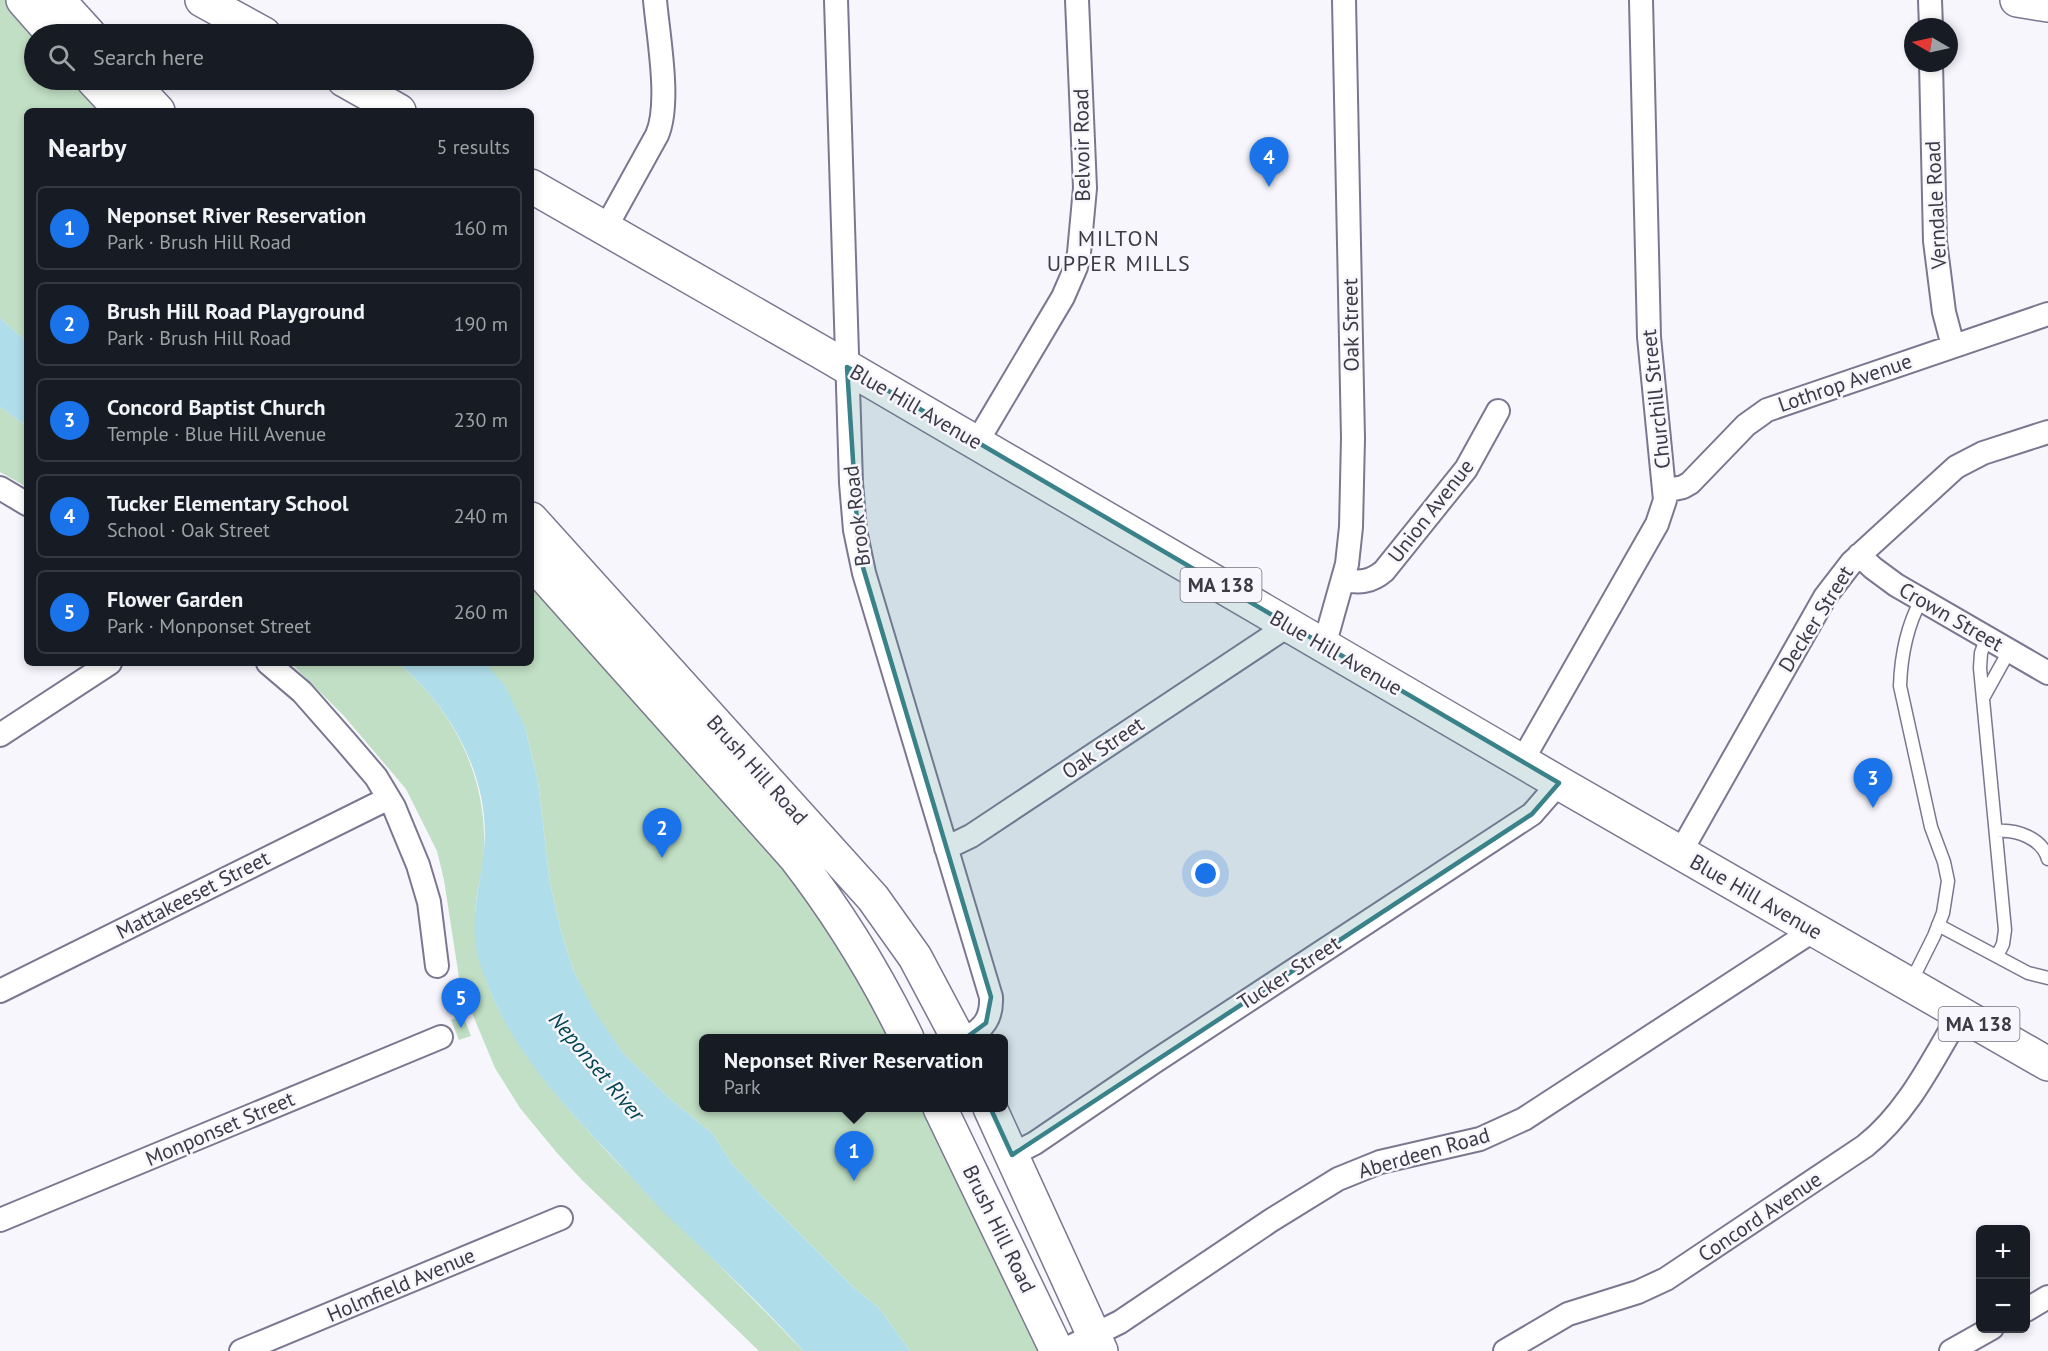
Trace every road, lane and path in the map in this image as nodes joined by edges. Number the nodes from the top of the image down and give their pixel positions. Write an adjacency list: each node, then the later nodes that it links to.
1 (22, 0): 13 (main road)
2 (58, 0): 14 (main road)
3 (202, 0): 15 (main road)
4 (655, 0): 24 (street)
5 (836, 0): 27 (street, Brook Road)
6 (1077, 0): 30 (street, Belvoir Road)
7 (1344, 0): 37 (street, Oak Street)
8 (1641, 0): 32 (street, Churchill Street)
9 (1930, 0): 12 (street)
10 (2017, 0): 11 (main road)
11 (2048, 5)
12 (1931, 18)
13 (44, 24)
14 (80, 24)
15 (246, 24)
16 (1931, 72): 26 (street, Verndale Road)
17 (102, 90): 20 (main road)
18 (138, 90): 21 (main road)
19 (362, 90): 22 (main road)
20 (119, 108)
21 (155, 108)
22 (394, 108)
23 (534, 188): 24 (main road, Blue Hill Avenue / MA 138)
24 (605, 228): 27 (main road, Blue Hill Avenue / MA 138)
25 (2048, 314): 26 (street, Lothrop Avenue)
26 (1953, 346): 32 (street, Lothrop Avenue)
27 (847, 367): 30 (main road, Blue Hill Avenue / MA 138); 52 (street, Brook Road)
28 (1498, 411): 37 (street, Union Avenue)
29 (2048, 432): 36 (street, Decker Street)
30 (977, 442): 39 (main road, Blue Hill Avenue / MA 138)
31 (0, 488): 33 (street)
32 (1665, 491): 48 (street, Churchill Street)
33 (24, 502)
34 (534, 534): 35 (main road, Brush Hill Road)
35 (538, 555): 63 (main road, Brush Hill Road); 64 (main road, Brush Hill Road)
36 (1859, 555): 38 (street, Crown Street); 53 (street, Decker Street)
37 (1344, 580): 41 (street, Oak Street)
38 (1921, 600): 40 (street, Crown Street); 55 (lane)
39 (1289, 625): 41 (main road, Blue Hill Avenue / MA 138); 52 (street, Oak Street)
40 (1986, 639): 42 (street, Crown Street); 46 (lane)
41 (1324, 646): 48 (main road, Blue Hill Avenue / MA 138)
42 (2009, 651): 45 (street, Crown Street); 46 (lane)
43 (105, 666): 47 (street)
44 (272, 666): 50 (street)
45 (2048, 673)
46 (1983, 698): 51 (lane)
47 (0, 735)
48 (1522, 761): 49 (main road, Blue Hill Avenue / MA 138)
49 (1559, 783): 53 (main road, Blue Hill Avenue / MA 138); 70 (street, Tucker Street)
50 (387, 799): 58 (street); 61 (street, Mattakeeset Street)
51 (1996, 831): 54 (lane); 57 (lane)
52 (946, 848): 65 (street, Brook Road)
53 (1680, 853): 56 (main road, Blue Hill Avenue / MA 138)
54 (2048, 859)
55 (1938, 926): 57 (lane); 60 (lane)
56 (1814, 930): 60 (main road, Blue Hill Avenue / MA 138); 76 (street, Aberdeen Road)
57 (1997, 956): 59 (lane)
58 (437, 966)
59 (2048, 978)
60 (1910, 985): 62 (main road, Blue Hill Avenue / MA 138)
61 (0, 992)
62 (1960, 1014): 67 (main road, Blue Hill Avenue / MA 138); 80 (street, Concord Avenue)
63 (905, 1034)
64 (956, 1034)
65 (974, 1034)
66 (441, 1037): 72 (street, Monponset Street)
67 (2048, 1064)
68 (942, 1112): 78 (main road, Brush Hill Road)
69 (992, 1112): 70 (main road, Brush Hill Road)
70 (1012, 1155): 76 (main road, Brush Hill Road)
71 (561, 1218): 77 (street, Holmfield Avenue)
72 (0, 1220)
73 (2048, 1297): 74 (street)
74 (2030, 1307)
75 (1985, 1333): 81 (street)
76 (1097, 1343): 79 (street, Aberdeen Road)
77 (241, 1351)
78 (1057, 1351)
79 (1062, 1351)
80 (1505, 1351)
81 (1951, 1351)

